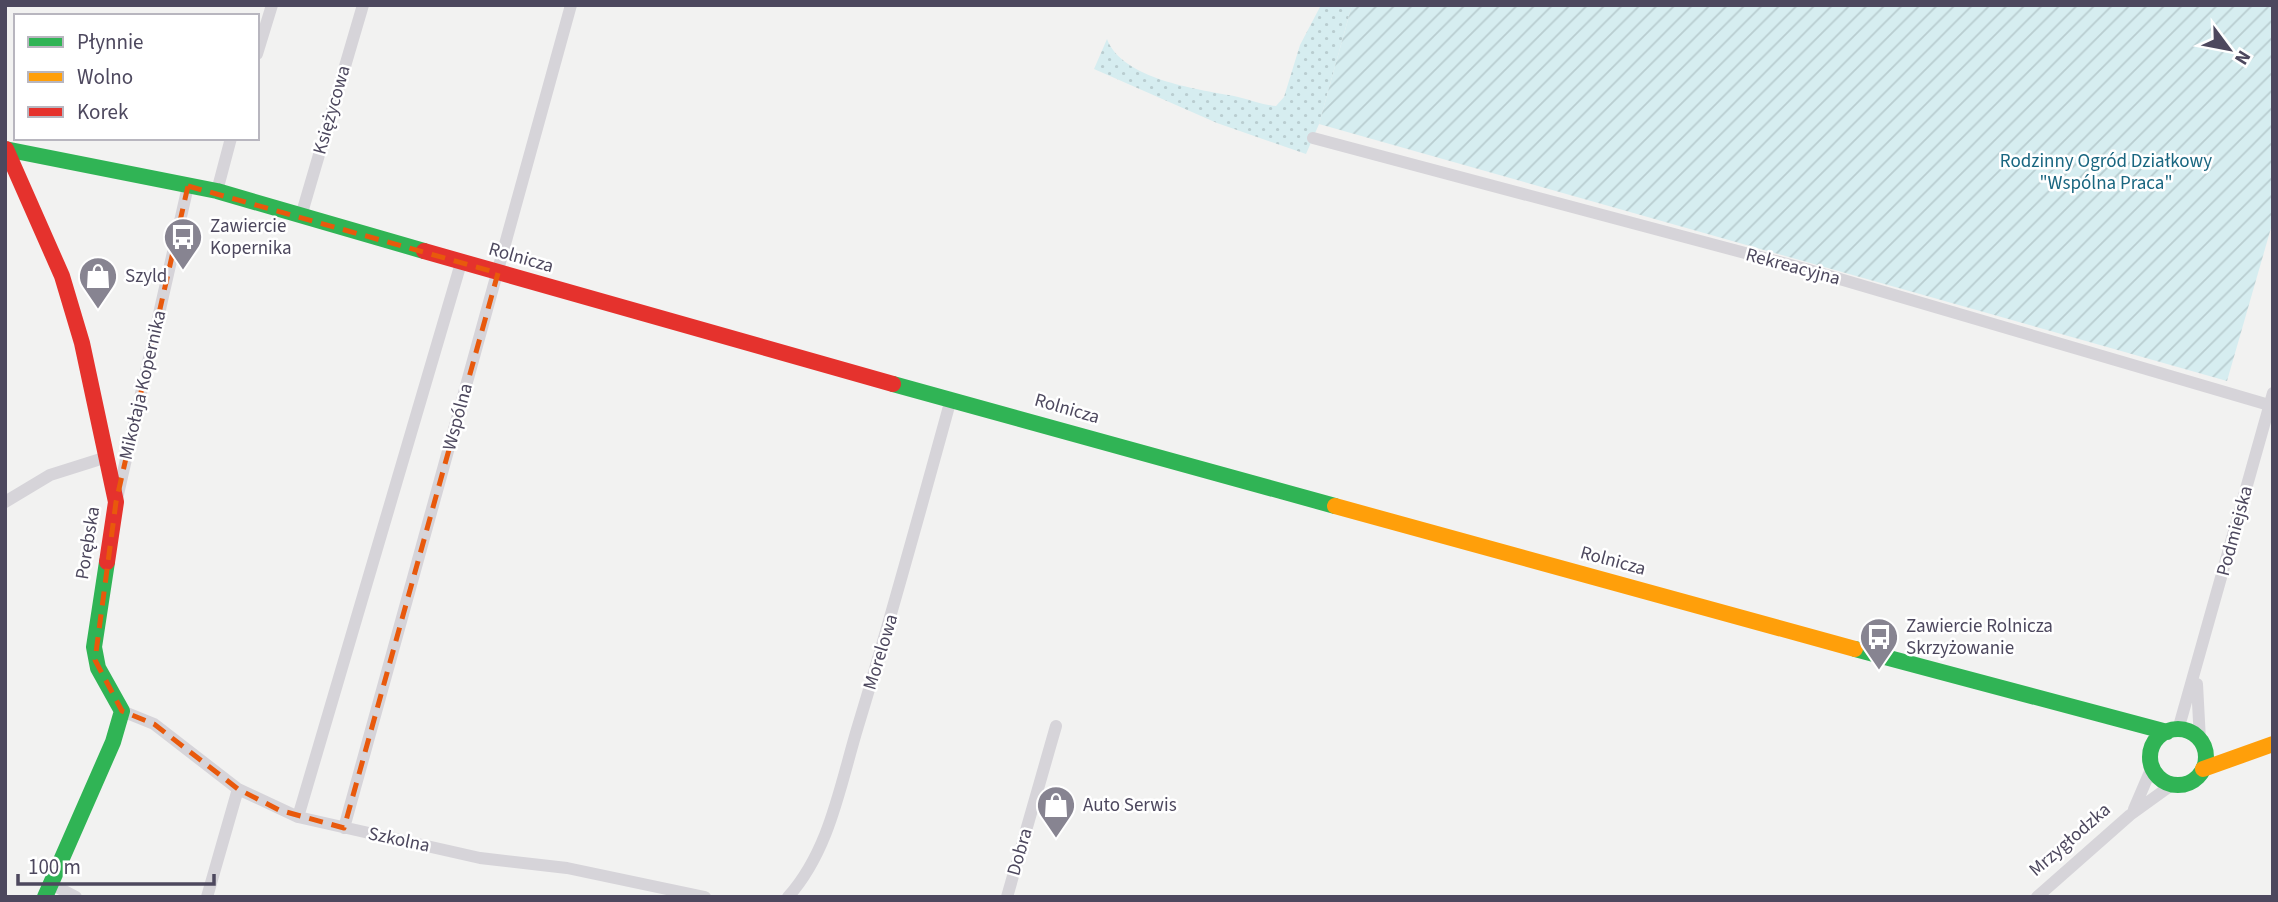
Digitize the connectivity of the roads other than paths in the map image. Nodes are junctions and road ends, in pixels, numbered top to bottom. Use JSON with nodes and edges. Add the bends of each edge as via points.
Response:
{"nodes":[{"id":1,"x":272,"y":5,"type":"edge"},
{"id":2,"x":363,"y":5,"type":"edge"},
{"id":3,"x":570,"y":5,"type":"edge"},
{"id":4,"x":259,"y":47,"type":"edge"},
{"id":5,"x":1313,"y":138,"type":"dead end"},
{"id":6,"x":231,"y":140,"type":"edge"},
{"id":7,"x":5,"y":149,"type":"edge"},
{"id":8,"x":188,"y":186,"type":"junction"},
{"id":9,"x":217,"y":191,"type":"junction"},
{"id":10,"x":301,"y":216,"type":"junction"},
{"id":11,"x":461,"y":263,"type":"junction"},
{"id":12,"x":498,"y":273,"type":"junction"},
{"id":13,"x":951,"y":399,"type":"junction"},
{"id":14,"x":2271,"y":399,"type":"edge"},
{"id":15,"x":107,"y":457,"type":"junction"},
{"id":16,"x":5,"y":502,"type":"edge"},
{"id":17,"x":117,"y":502,"type":"junction"},
{"id":18,"x":2197,"y":669,"type":"junction"},
{"id":19,"x":122,"y":711,"type":"junction"},
{"id":20,"x":2116,"y":719,"type":"junction"},
{"id":21,"x":1056,"y":726,"type":"dead end"},
{"id":22,"x":2172,"y":731,"type":"junction"},
{"id":23,"x":2202,"y":743,"type":"junction"},
{"id":24,"x":2273,"y":744,"type":"edge"},
{"id":25,"x":2152,"y":748,"type":"junction"},
{"id":26,"x":2256,"y":749,"type":"junction"},
{"id":27,"x":2152,"y":767,"type":"junction"},
{"id":28,"x":2203,"y":769,"type":"junction"},
{"id":29,"x":2173,"y":784,"type":"junction"},
{"id":30,"x":238,"y":789,"type":"junction"},
{"id":31,"x":2130,"y":815,"type":"junction"},
{"id":32,"x":298,"y":817,"type":"junction"},
{"id":33,"x":344,"y":828,"type":"junction"},
{"id":34,"x":49,"y":891,"type":"edge"},
{"id":35,"x":76,"y":897,"type":"edge"},
{"id":36,"x":206,"y":897,"type":"edge"},
{"id":37,"x":705,"y":897,"type":"edge"},
{"id":38,"x":789,"y":897,"type":"edge"},
{"id":39,"x":1007,"y":897,"type":"edge"},
{"id":40,"x":2037,"y":897,"type":"edge"}],
"edges":[{"from":1,"to":4,"type":"street"},
{"from":2,"to":10,"type":"street","name":"Księżycowa"},
{"from":3,"to":12,"type":"street","name":"Wspólna"},
{"from":5,"to":14,"type":"street","name":"Rekreacyjna"},
{"from":6,"to":9,"type":"street"},
{"from":7,"to":8,"type":"street","name":"Rolnicza"},
{"from":7,"to":15,"type":"street","name":"Porębska","via":[[62,276]]},
{"from":8,"to":9,"type":"street","name":"Rolnicza"},
{"from":8,"to":17,"type":"street","name":"Mikołaja Kopernika"},
{"from":9,"to":10,"type":"street","name":"Rolnicza"},
{"from":10,"to":11,"type":"street","name":"Rolnicza"},
{"from":11,"to":12,"type":"street","name":"Rolnicza"},
{"from":11,"to":32,"type":"street"},
{"from":12,"to":13,"type":"street","name":"Rolnicza"},
{"from":12,"to":33,"type":"street","name":"Wspólna"},
{"from":13,"to":20,"type":"street","name":"Rolnicza"},
{"from":13,"to":38,"type":"street","name":"Morelowa","via":[[893,613],[825,833],[809,873]]},
{"from":14,"to":18,"type":"street","name":"Podmiejska"},
{"from":15,"to":16,"type":"street","via":[[50,475]]},
{"from":15,"to":17,"type":"street","name":"Porębska"},
{"from":17,"to":19,"type":"street","name":"Porębska","via":[[94,647],[98,668]]},
{"from":18,"to":22,"type":"street","name":"Podmiejska"},
{"from":18,"to":23,"type":"street","name":"Podmiejska"},
{"from":19,"to":30,"type":"street","name":"Szkolna","via":[[154,724]]},
{"from":19,"to":34,"type":"street"},
{"from":20,"to":22,"type":"street","name":"Rolnicza"},
{"from":20,"to":25,"type":"street","name":"Rolnicza"},
{"from":21,"to":39,"type":"street","name":"Dobra"},
{"from":22,"to":23,"type":"street","via":[[2185,730]]},
{"from":22,"to":25,"type":"street"},
{"from":23,"to":26,"type":"street"},
{"from":23,"to":28,"type":"street"},
{"from":24,"to":26,"type":"street"},
{"from":25,"to":27,"type":"street"},
{"from":26,"to":28,"type":"street"},
{"from":27,"to":29,"type":"street"},
{"from":27,"to":31,"type":"street","name":"Mrzygłodzka"},
{"from":28,"to":29,"type":"street","via":[[2191,781]]},
{"from":29,"to":31,"type":"street","name":"Mrzygłodzka"},
{"from":30,"to":32,"type":"street","name":"Szkolna"},
{"from":30,"to":36,"type":"street"},
{"from":31,"to":40,"type":"street","name":"Mrzygłodzka"},
{"from":32,"to":33,"type":"street","name":"Szkolna"},
{"from":33,"to":37,"type":"street","name":"Szkolna","via":[[480,858],[567,868]]},
{"from":34,"to":35,"type":"street"}]}
